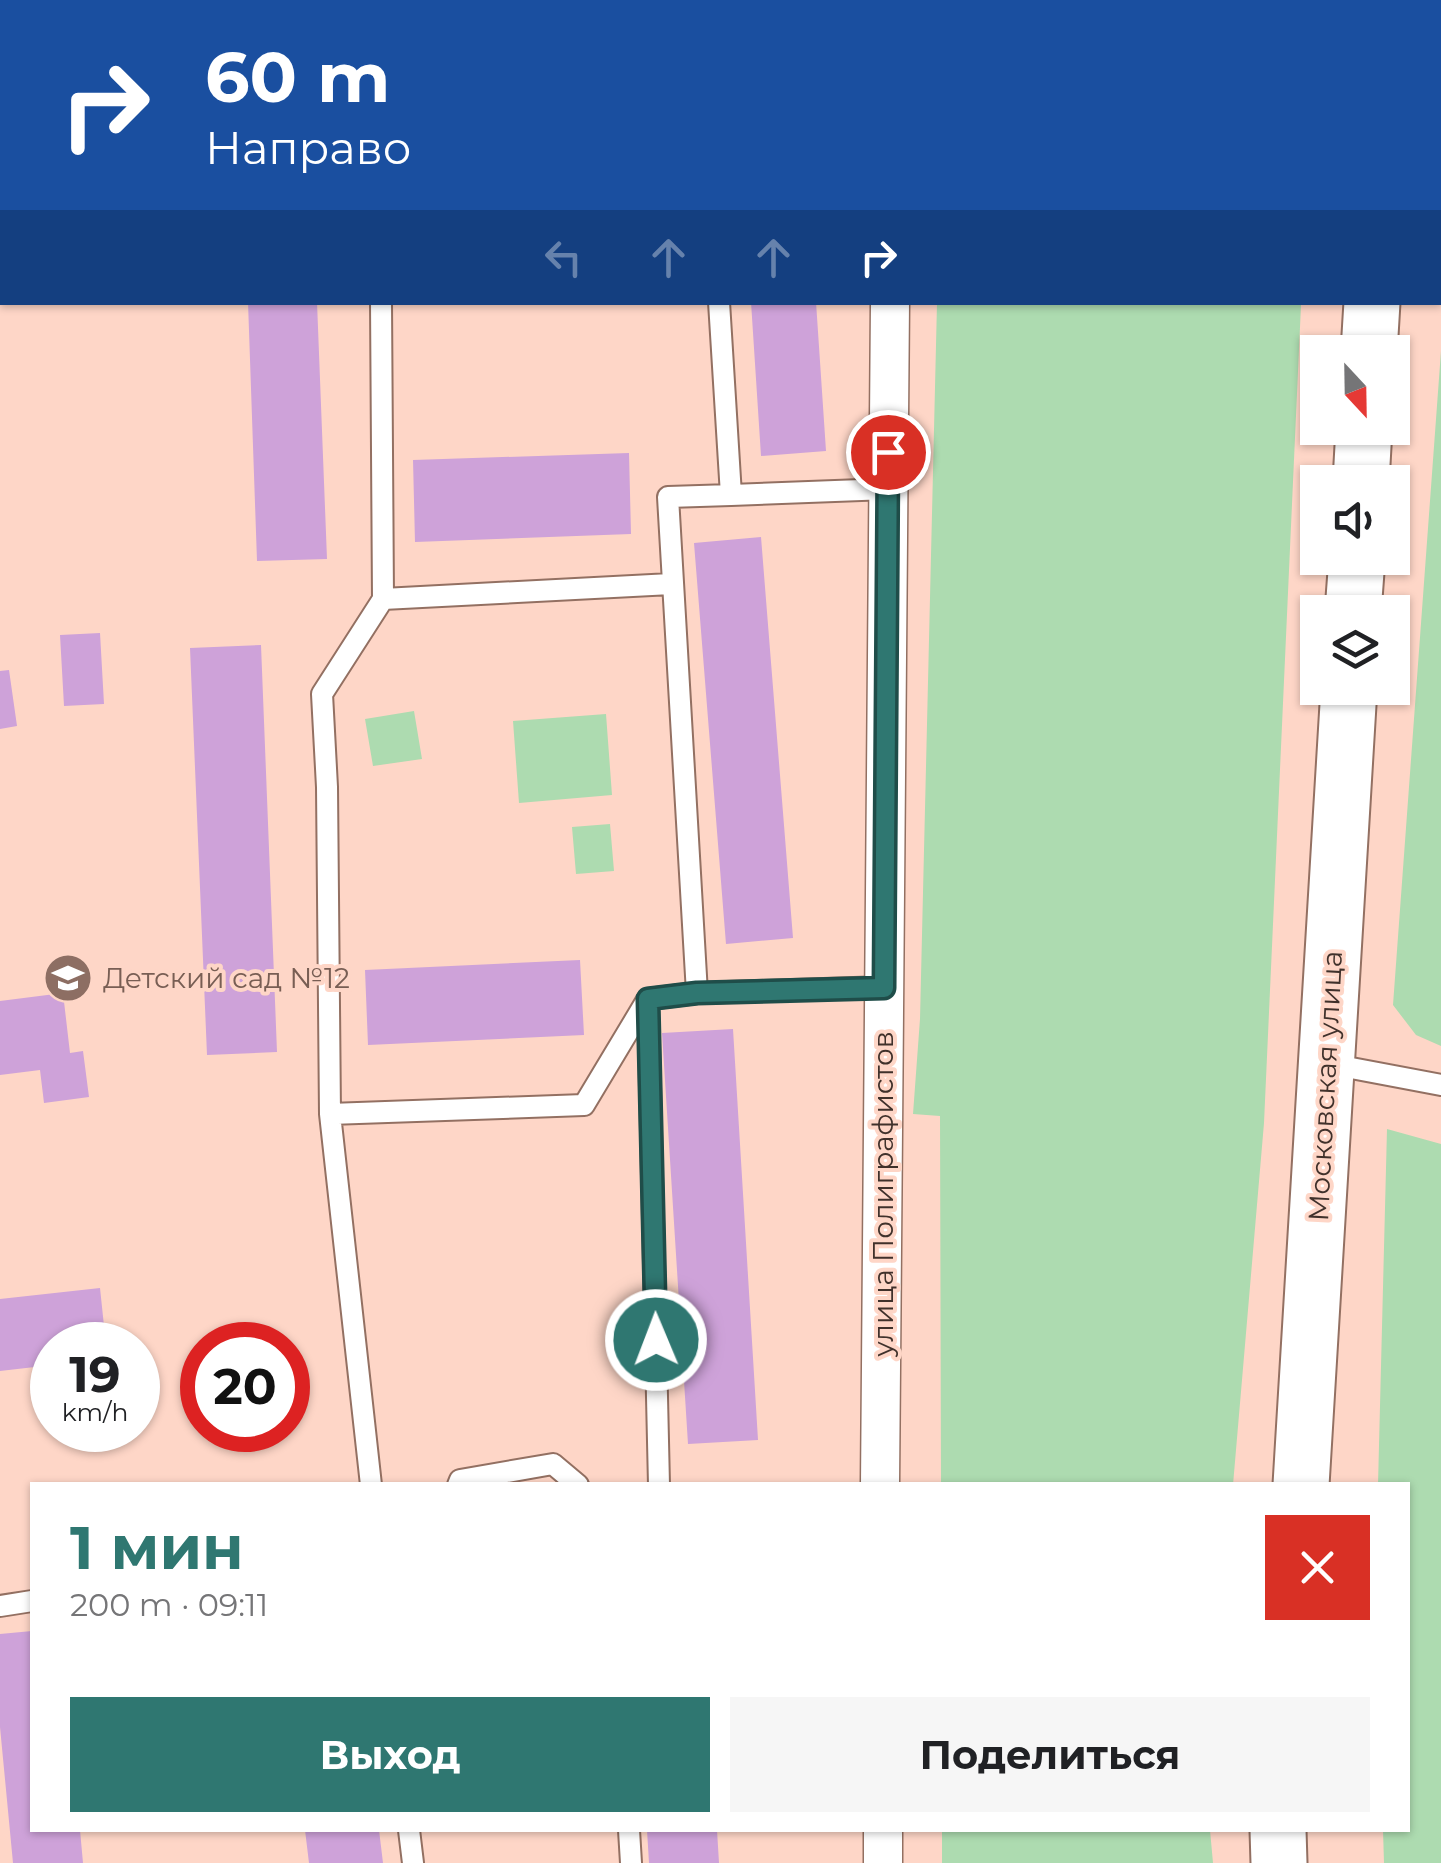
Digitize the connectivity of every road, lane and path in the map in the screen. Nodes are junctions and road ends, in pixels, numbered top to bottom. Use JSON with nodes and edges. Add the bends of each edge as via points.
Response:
{"nodes":[{"id":1,"x":381,"y":305,"type":"edge"},
{"id":2,"x":719,"y":305,"type":"edge"},
{"id":3,"x":890,"y":305,"type":"edge"},
{"id":4,"x":1372,"y":305,"type":"edge"},
{"id":5,"x":1369,"y":335,"type":"edge"},
{"id":6,"x":888,"y":489,"type":"junction"},
{"id":7,"x":731,"y":496,"type":"junction"},
{"id":8,"x":671,"y":584,"type":"junction"},
{"id":9,"x":383,"y":599,"type":"junction"},
{"id":10,"x":1348,"y":705,"type":"edge"},
{"id":11,"x":884,"y":988,"type":"junction"},
{"id":12,"x":697,"y":993,"type":"junction"},
{"id":13,"x":648,"y":999,"type":"junction"},
{"id":14,"x":1327,"y":1064,"type":"junction"},
{"id":15,"x":1441,"y":1084,"type":"edge"},
{"id":16,"x":330,"y":1114,"type":"junction"},
{"id":17,"x":371,"y":1482,"type":"edge"},
{"id":18,"x":459,"y":1482,"type":"edge"},
{"id":19,"x":575,"y":1482,"type":"edge"},
{"id":20,"x":659,"y":1482,"type":"edge"},
{"id":21,"x":880,"y":1482,"type":"edge"},
{"id":22,"x":1301,"y":1482,"type":"edge"},
{"id":23,"x":30,"y":1602,"type":"edge"},
{"id":24,"x":0,"y":1606,"type":"edge"},
{"id":25,"x":409,"y":1832,"type":"edge"},
{"id":26,"x":629,"y":1832,"type":"edge"},
{"id":27,"x":883,"y":1832,"type":"edge"},
{"id":28,"x":1278,"y":1832,"type":"edge"},
{"id":29,"x":413,"y":1863,"type":"edge"},
{"id":30,"x":631,"y":1863,"type":"edge"},
{"id":31,"x":883,"y":1863,"type":"edge"},
{"id":32,"x":1279,"y":1863,"type":"edge"}],
"edges":[{"from":1,"to":9,"type":"lane"},
{"from":2,"to":7,"type":"lane"},
{"from":3,"to":6,"type":"street","name":"улица Полиграфистов"},
{"from":4,"to":5,"type":"main road"},
{"from":6,"to":7,"type":"lane"},
{"from":6,"to":11,"type":"street","name":"улица Полиграфистов"},
{"from":7,"to":8,"type":"lane","via":[[668,497]]},
{"from":8,"to":9,"type":"lane"},
{"from":8,"to":12,"type":"lane"},
{"from":9,"to":16,"type":"lane","via":[[322,694]]},
{"from":10,"to":14,"type":"main road","name":"Московская улица"},
{"from":11,"to":12,"type":"lane"},
{"from":11,"to":21,"type":"street","name":"улица Полиграфистов"},
{"from":12,"to":13,"type":"lane"},
{"from":13,"to":16,"type":"lane","via":[[584,1105]]},
{"from":13,"to":20,"type":"lane"},
{"from":14,"to":15,"type":"lane"},
{"from":14,"to":22,"type":"main road","name":"Московская улица"},
{"from":16,"to":17,"type":"lane"},
{"from":18,"to":19,"type":"lane","via":[[554,1464]]},
{"from":23,"to":24,"type":"lane"},
{"from":25,"to":29,"type":"lane"},
{"from":26,"to":30,"type":"lane"},
{"from":27,"to":31,"type":"street"},
{"from":28,"to":32,"type":"main road"}]}
